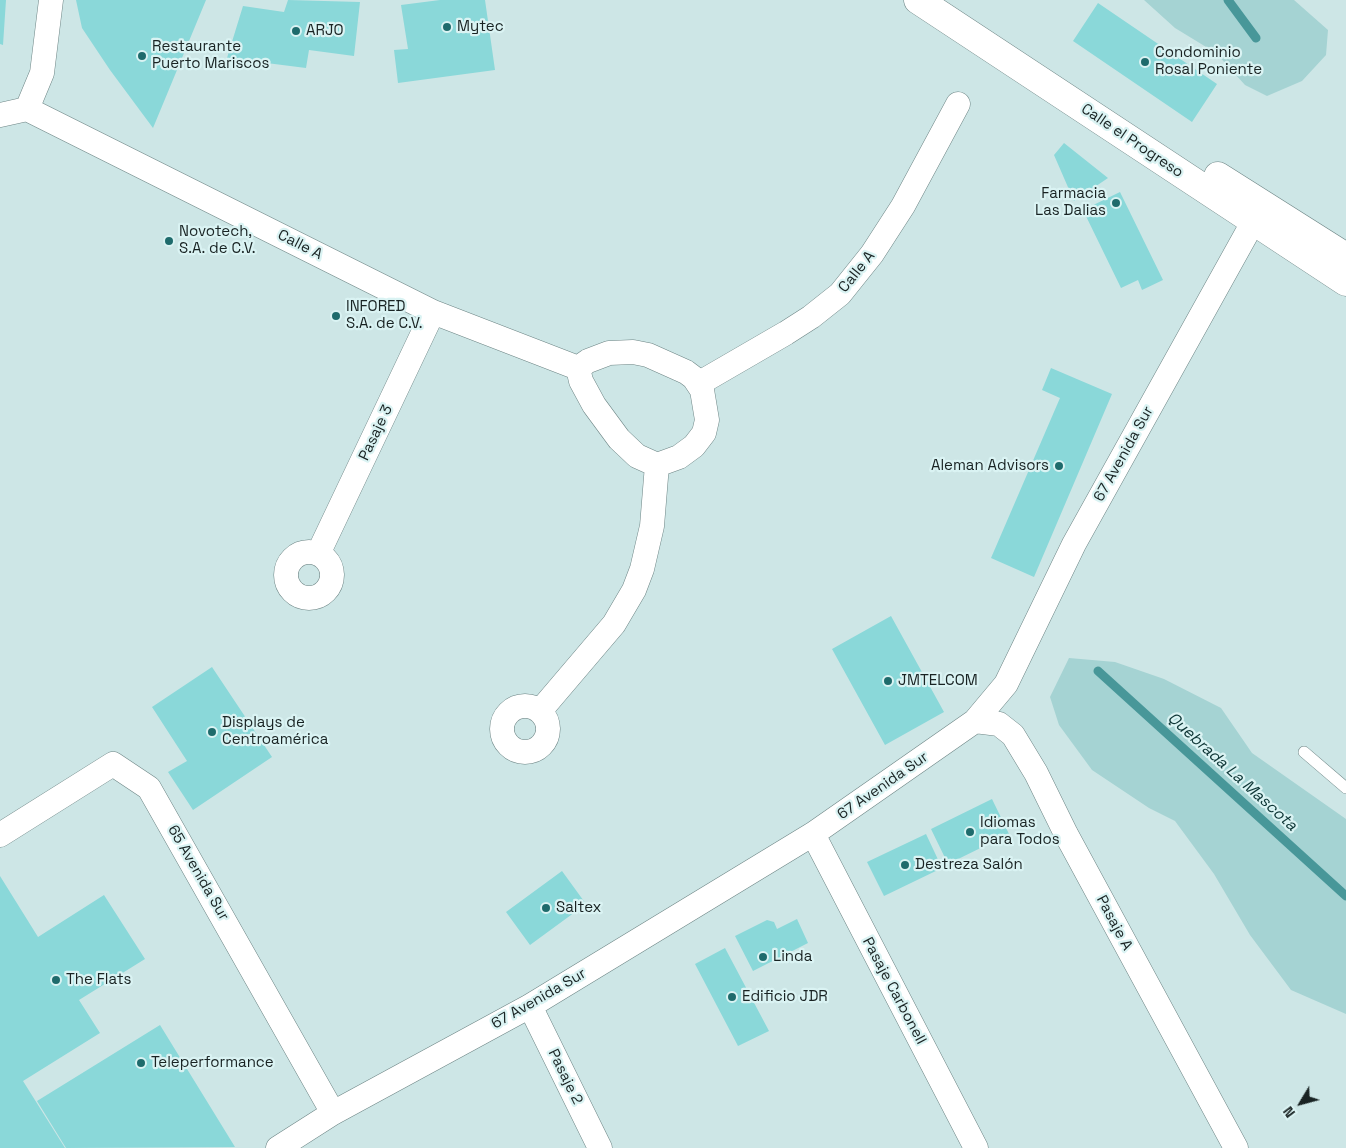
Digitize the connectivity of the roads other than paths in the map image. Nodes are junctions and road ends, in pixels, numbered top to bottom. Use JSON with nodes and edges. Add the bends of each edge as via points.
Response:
{"nodes":[{"id":1,"x":51,"y":0,"type":"edge"},
{"id":2,"x":918,"y":0,"type":"edge"},
{"id":3,"x":948,"y":0,"type":"edge"},
{"id":4,"x":958,"y":104,"type":"dead end"},
{"id":5,"x":27,"y":109,"type":"junction"},
{"id":6,"x":0,"y":115,"type":"edge"},
{"id":7,"x":1259,"y":213,"type":"junction"},
{"id":8,"x":1346,"y":257,"type":"edge"},
{"id":9,"x":1346,"y":282,"type":"edge"},
{"id":10,"x":433,"y":312,"type":"junction"},
{"id":11,"x":578,"y":368,"type":"junction"},
{"id":12,"x":698,"y":384,"type":"junction"},
{"id":13,"x":657,"y":465,"type":"junction"},
{"id":14,"x":318,"y":554,"type":"dead end"},
{"id":15,"x":540,"y":711,"type":"dead end"},
{"id":16,"x":975,"y":721,"type":"junction"},
{"id":17,"x":1304,"y":752,"type":"dead end"},
{"id":18,"x":1346,"y":788,"type":"edge"},
{"id":19,"x":813,"y":834,"type":"junction"},
{"id":20,"x":0,"y":835,"type":"edge"},
{"id":21,"x":530,"y":1006,"type":"junction"},
{"id":22,"x":333,"y":1113,"type":"junction"},
{"id":23,"x":278,"y":1148,"type":"edge"},
{"id":24,"x":600,"y":1148,"type":"edge"},
{"id":25,"x":976,"y":1148,"type":"edge"},
{"id":26,"x":1236,"y":1148,"type":"edge"}],
"edges":[{"from":1,"to":5,"type":"street","via":[[42,72]]},
{"from":2,"to":7,"type":"street","name":"Calle el Progreso"},
{"from":3,"to":7,"type":"street","name":"Calle el Progreso"},
{"from":4,"to":12,"type":"street","name":"Calle A","via":[[903,206],[872,254],[840,294],[786,334]]},
{"from":5,"to":6,"type":"street"},
{"from":5,"to":10,"type":"street","name":"Calle A"},
{"from":7,"to":8,"type":"street","name":"Calle el Progreso"},
{"from":7,"to":9,"type":"street","name":"Calle el Progreso"},
{"from":7,"to":16,"type":"street","name":"67 Avenida Sur","via":[[1074,544],[1006,684]]},
{"from":10,"to":11,"type":"street","name":"Calle A"},
{"from":10,"to":14,"type":"street","name":"Pasaje 3"},
{"from":11,"to":12,"type":"street","via":[[609,353],[633,352],[677,367]]},
{"from":11,"to":13,"type":"street","via":[[594,405],[619,440],[637,456]]},
{"from":12,"to":13,"type":"street","via":[[707,420],[704,433],[679,457]]},
{"from":13,"to":15,"type":"street","via":[[652,526],[634,590],[614,624]]},
{"from":16,"to":19,"type":"street","name":"67 Avenida Sur"},
{"from":16,"to":26,"type":"street","name":"Pasaje A","via":[[999,724],[1013,735]]},
{"from":17,"to":18,"type":"lane"},
{"from":19,"to":21,"type":"street","name":"67 Avenida Sur"},
{"from":19,"to":25,"type":"street","name":"Pasaje Carbonell"},
{"from":20,"to":22,"type":"street","name":"65 Avenida Sur","via":[[113,764],[149,788]]},
{"from":21,"to":22,"type":"street","name":"67 Avenida Sur"},
{"from":21,"to":24,"type":"street","name":"Pasaje 2"},
{"from":22,"to":23,"type":"street","name":"67 Avenida Sur"}]}
